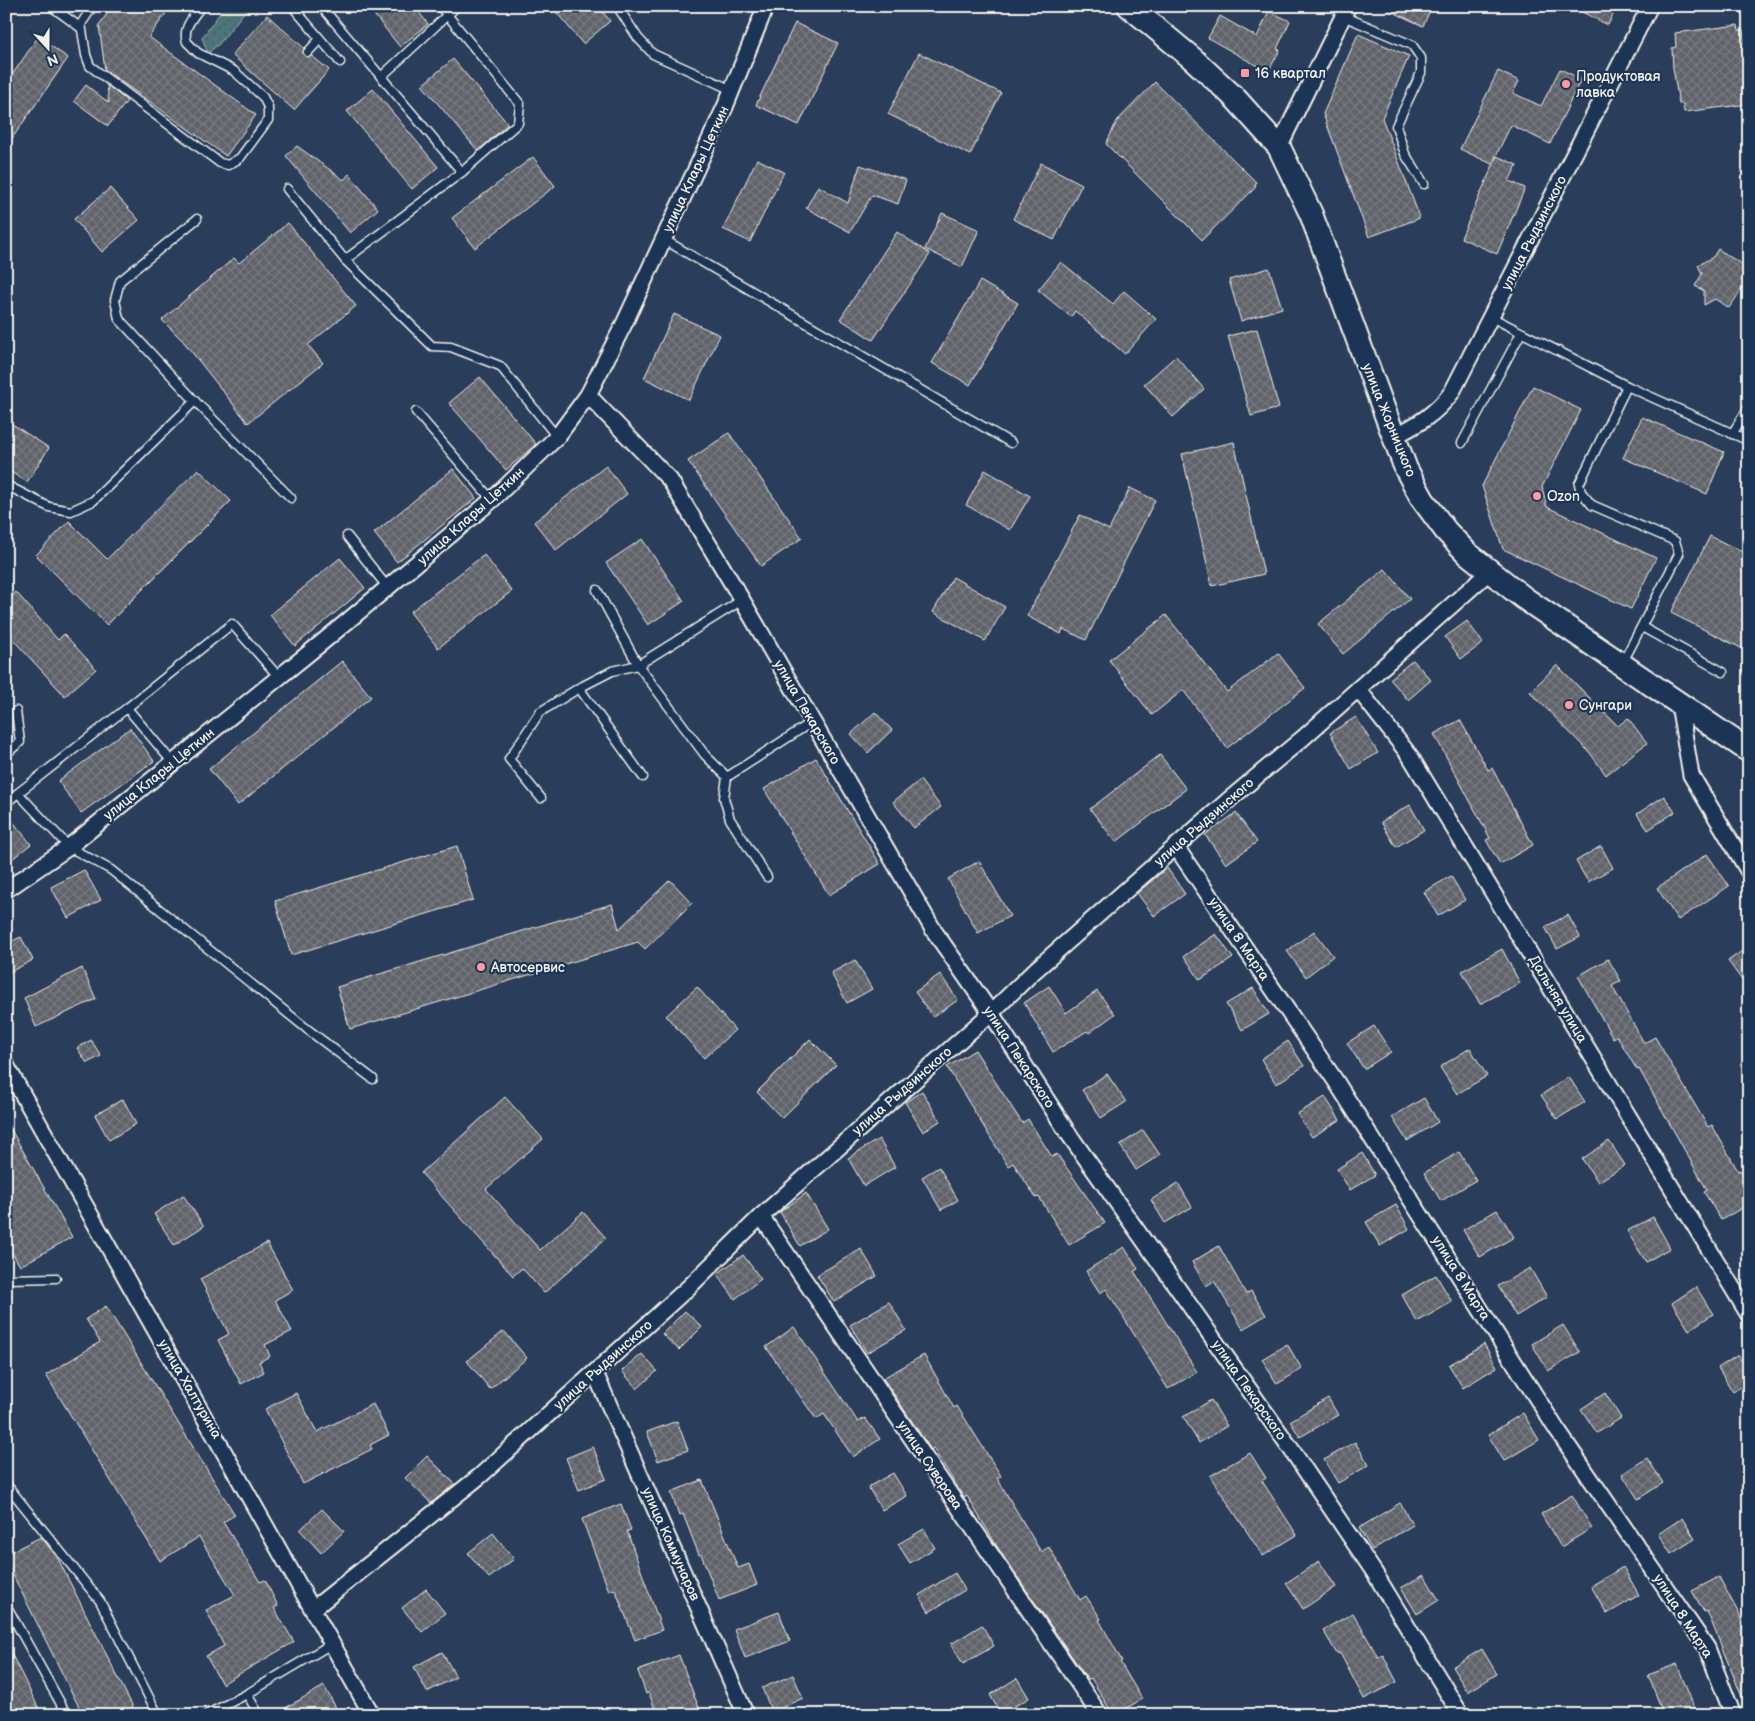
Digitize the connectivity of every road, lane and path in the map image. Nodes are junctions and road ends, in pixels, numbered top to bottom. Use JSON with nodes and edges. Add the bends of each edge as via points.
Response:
{"nodes":[{"id":1,"x":51,"y":6,"type":"edge"},
{"id":2,"x":93,"y":6,"type":"edge"},
{"id":3,"x":201,"y":6,"type":"edge"},
{"id":4,"x":292,"y":6,"type":"edge"},
{"id":5,"x":322,"y":6,"type":"edge"},
{"id":6,"x":440,"y":6,"type":"edge"},
{"id":7,"x":457,"y":6,"type":"edge"},
{"id":8,"x":617,"y":6,"type":"edge"},
{"id":9,"x":766,"y":6,"type":"edge"},
{"id":10,"x":1129,"y":6,"type":"edge"},
{"id":11,"x":1650,"y":6,"type":"edge"},
{"id":12,"x":1346,"y":11,"type":"edge"},
{"id":13,"x":449,"y":16,"type":"junction"},
{"id":14,"x":81,"y":28,"type":"junction"},
{"id":15,"x":320,"y":39,"type":"junction"},
{"id":16,"x":308,"y":52,"type":"dead end"},
{"id":17,"x":340,"y":62,"type":"dead end"},
{"id":18,"x":381,"y":77,"type":"junction"},
{"id":19,"x":732,"y":90,"type":"junction"},
{"id":20,"x":1279,"y":146,"type":"junction"},
{"id":21,"x":462,"y":172,"type":"junction"},
{"id":22,"x":1424,"y":184,"type":"dead end"},
{"id":23,"x":287,"y":189,"type":"dead end"},
{"id":24,"x":197,"y":219,"type":"dead end"},
{"id":25,"x":663,"y":240,"type":"junction"},
{"id":26,"x":345,"y":260,"type":"junction"},
{"id":27,"x":1491,"y":317,"type":"junction"},
{"id":28,"x":1522,"y":333,"type":"junction"},
{"id":29,"x":1627,"y":386,"type":"junction"},
{"id":30,"x":588,"y":395,"type":"junction"},
{"id":31,"x":195,"y":401,"type":"junction"},
{"id":32,"x":1749,"y":407,"type":"edge"},
{"id":33,"x":416,"y":412,"type":"dead end"},
{"id":34,"x":1732,"y":434,"type":"junction"},
{"id":35,"x":557,"y":437,"type":"junction"},
{"id":36,"x":1393,"y":437,"type":"junction"},
{"id":37,"x":1749,"y":441,"type":"edge"},
{"id":38,"x":1011,"y":443,"type":"dead end"},
{"id":39,"x":1462,"y":443,"type":"dead end"},
{"id":40,"x":6,"y":485,"type":"edge"},
{"id":41,"x":291,"y":498,"type":"dead end"},
{"id":42,"x":492,"y":500,"type":"junction"},
{"id":43,"x":347,"y":536,"type":"dead end"},
{"id":44,"x":1489,"y":572,"type":"junction"},
{"id":45,"x":388,"y":588,"type":"junction"},
{"id":46,"x":597,"y":590,"type":"dead end"},
{"id":47,"x":742,"y":600,"type":"junction"},
{"id":48,"x":1642,"y":627,"type":"junction"},
{"id":49,"x":1622,"y":664,"type":"junction"},
{"id":50,"x":638,"y":665,"type":"junction"},
{"id":51,"x":1723,"y":672,"type":"dead end"},
{"id":52,"x":278,"y":676,"type":"junction"},
{"id":53,"x":579,"y":688,"type":"junction"},
{"id":54,"x":1358,"y":689,"type":"junction"},
{"id":55,"x":1679,"y":704,"type":"junction"},
{"id":56,"x":127,"y":708,"type":"junction"},
{"id":57,"x":16,"y":711,"type":"dead end"},
{"id":58,"x":812,"y":722,"type":"junction"},
{"id":59,"x":1749,"y":752,"type":"edge"},
{"id":60,"x":6,"y":754,"type":"edge"},
{"id":61,"x":173,"y":763,"type":"junction"},
{"id":62,"x":643,"y":777,"type":"dead end"},
{"id":63,"x":728,"y":777,"type":"junction"},
{"id":64,"x":18,"y":793,"type":"junction"},
{"id":65,"x":541,"y":798,"type":"dead end"},
{"id":66,"x":6,"y":803,"type":"edge"},
{"id":67,"x":69,"y":847,"type":"junction"},
{"id":68,"x":1176,"y":847,"type":"junction"},
{"id":69,"x":1749,"y":872,"type":"edge"},
{"id":70,"x":767,"y":878,"type":"dead end"},
{"id":71,"x":6,"y":890,"type":"edge"},
{"id":72,"x":991,"y":1013,"type":"junction"},
{"id":73,"x":6,"y":1065,"type":"edge"},
{"id":74,"x":373,"y":1079,"type":"dead end"},
{"id":75,"x":761,"y":1216,"type":"junction"},
{"id":76,"x":56,"y":1278,"type":"dead end"},
{"id":77,"x":6,"y":1279,"type":"edge"},
{"id":78,"x":1749,"y":1315,"type":"edge"},
{"id":79,"x":595,"y":1373,"type":"junction"},
{"id":80,"x":6,"y":1484,"type":"edge"},
{"id":81,"x":6,"y":1605,"type":"edge"},
{"id":82,"x":313,"y":1609,"type":"junction"},
{"id":83,"x":333,"y":1644,"type":"junction"},
{"id":84,"x":247,"y":1694,"type":"junction"},
{"id":85,"x":67,"y":1715,"type":"edge"},
{"id":86,"x":158,"y":1715,"type":"edge"},
{"id":87,"x":206,"y":1715,"type":"edge"},
{"id":88,"x":259,"y":1715,"type":"edge"},
{"id":89,"x":372,"y":1715,"type":"edge"},
{"id":90,"x":746,"y":1715,"type":"edge"},
{"id":91,"x":1100,"y":1715,"type":"edge"},
{"id":92,"x":1461,"y":1715,"type":"edge"},
{"id":93,"x":1733,"y":1715,"type":"edge"}],
"edges":[{"from":1,"to":14,"type":"lane"},
{"from":2,"to":14,"type":"lane"},
{"from":3,"to":14,"type":"lane","via":[[185,30],[187,42],[198,53],[234,71],[263,97],[268,107],[268,120],[240,158],[228,165],[220,163],[94,70],[87,61]]},
{"from":4,"to":15,"type":"lane"},
{"from":5,"to":18,"type":"lane"},
{"from":6,"to":13,"type":"lane"},
{"from":7,"to":13,"type":"lane"},
{"from":8,"to":19,"type":"lane","via":[[653,54]]},
{"from":9,"to":19,"type":"street","name":"улица Клары Цеткин"},
{"from":10,"to":20,"type":"main road","name":"улица Жорницкого","via":[[1236,98]]},
{"from":11,"to":27,"type":"street","name":"улица Рыдзинского"},
{"from":12,"to":20,"type":"street"},
{"from":12,"to":22,"type":"lane","via":[[1412,45],[1421,58],[1421,72],[1396,126],[1406,154]]},
{"from":13,"to":18,"type":"lane"},
{"from":13,"to":21,"type":"lane","via":[[520,104],[518,123]]},
{"from":15,"to":16,"type":"lane"},
{"from":15,"to":17,"type":"lane"},
{"from":18,"to":21,"type":"lane"},
{"from":19,"to":25,"type":"street","name":"улица Клары Цеткин"},
{"from":20,"to":36,"type":"main road","name":"улица Жорницкого","via":[[1311,214]]},
{"from":21,"to":26,"type":"lane"},
{"from":23,"to":26,"type":"lane"},
{"from":24,"to":31,"type":"lane","via":[[120,281],[115,300],[119,320]]},
{"from":25,"to":30,"type":"street","name":"улица Клары Цеткин"},
{"from":25,"to":38,"type":"lane"},
{"from":26,"to":35,"type":"lane","via":[[432,346],[450,347],[500,366]]},
{"from":27,"to":28,"type":"lane"},
{"from":27,"to":36,"type":"street","name":"улица Рыдзинского","via":[[1441,407],[1427,419]]},
{"from":28,"to":29,"type":"lane"},
{"from":28,"to":39,"type":"lane"},
{"from":29,"to":34,"type":"lane"},
{"from":29,"to":48,"type":"lane","via":[[1579,484],[1581,492],[1592,505],[1675,541],[1679,547],[1675,563]]},
{"from":30,"to":35,"type":"street","name":"улица Клары Цеткин"},
{"from":30,"to":47,"type":"street","name":"улица Пекарского","via":[[670,480]]},
{"from":31,"to":40,"type":"lane","via":[[93,501],[71,511],[49,507]]},
{"from":31,"to":41,"type":"lane"},
{"from":32,"to":34,"type":"lane"},
{"from":33,"to":42,"type":"lane"},
{"from":34,"to":37,"type":"lane"},
{"from":35,"to":42,"type":"street","name":"улица Клары Цеткин"},
{"from":36,"to":44,"type":"main road","name":"улица Жорницкого","via":[[1423,500],[1446,531]]},
{"from":42,"to":45,"type":"street","name":"улица Клары Цеткин"},
{"from":43,"to":45,"type":"lane"},
{"from":44,"to":49,"type":"main road","name":"улица Жорницкого"},
{"from":44,"to":54,"type":"street","name":"улица Рыдзинского"},
{"from":45,"to":52,"type":"street","name":"улица Клары Цеткин"},
{"from":46,"to":50,"type":"lane"},
{"from":47,"to":50,"type":"lane"},
{"from":47,"to":58,"type":"street","name":"улица Пекарского"},
{"from":48,"to":49,"type":"lane"},
{"from":48,"to":51,"type":"lane"},
{"from":49,"to":55,"type":"main road","name":"улица Жорницкого"},
{"from":50,"to":53,"type":"lane","via":[[612,671]]},
{"from":50,"to":63,"type":"lane","via":[[705,755]]},
{"from":52,"to":56,"type":"lane","via":[[232,624]]},
{"from":52,"to":61,"type":"street","name":"улица Клары Цеткин"},
{"from":53,"to":62,"type":"lane"},
{"from":53,"to":65,"type":"lane","via":[[540,712],[510,759]]},
{"from":54,"to":68,"type":"street","name":"улица Рыдзинского"},
{"from":54,"to":78,"type":"street","name":"Дальняя улица","via":[[1410,756]]},
{"from":55,"to":59,"type":"main road","name":"улица Жорницкого"},
{"from":55,"to":69,"type":"street","via":[[1691,775]]},
{"from":56,"to":61,"type":"lane"},
{"from":56,"to":64,"type":"lane"},
{"from":57,"to":60,"type":"lane","via":[[20,742]]},
{"from":58,"to":63,"type":"lane"},
{"from":58,"to":72,"type":"street","name":"улица Пекарского","via":[[934,931]]},
{"from":61,"to":67,"type":"street","name":"улица Клары Цеткин"},
{"from":63,"to":70,"type":"lane","via":[[724,798],[730,819]]},
{"from":64,"to":66,"type":"lane"},
{"from":64,"to":67,"type":"lane"},
{"from":67,"to":71,"type":"street","name":"улица Клары Цеткин"},
{"from":67,"to":74,"type":"lane","via":[[111,870]]},
{"from":68,"to":72,"type":"street","name":"улица Рыдзинского"},
{"from":68,"to":93,"type":"street","name":"улица 8 Марта","via":[[1335,1080],[1557,1430],[1707,1648]]},
{"from":72,"to":75,"type":"street","name":"улица Рыдзинского"},
{"from":72,"to":92,"type":"street","name":"улица Пекарского","via":[[1068,1133],[1374,1572]]},
{"from":73,"to":82,"type":"street","name":"улица Халтурина"},
{"from":75,"to":79,"type":"street","name":"улица Рыдзинского"},
{"from":75,"to":91,"type":"street","name":"улица Суворова"},
{"from":76,"to":77,"type":"lane"},
{"from":79,"to":82,"type":"street","name":"улица Рыдзинского","via":[[480,1476]]},
{"from":79,"to":90,"type":"street","name":"улица Коммунаров"},
{"from":80,"to":86,"type":"lane","via":[[100,1601]]},
{"from":81,"to":85,"type":"lane"},
{"from":82,"to":83,"type":"street","name":"улица Халтурина"},
{"from":83,"to":84,"type":"lane"},
{"from":83,"to":89,"type":"street","name":"улица Халтурина"},
{"from":84,"to":87,"type":"lane"},
{"from":84,"to":88,"type":"lane"}]}
